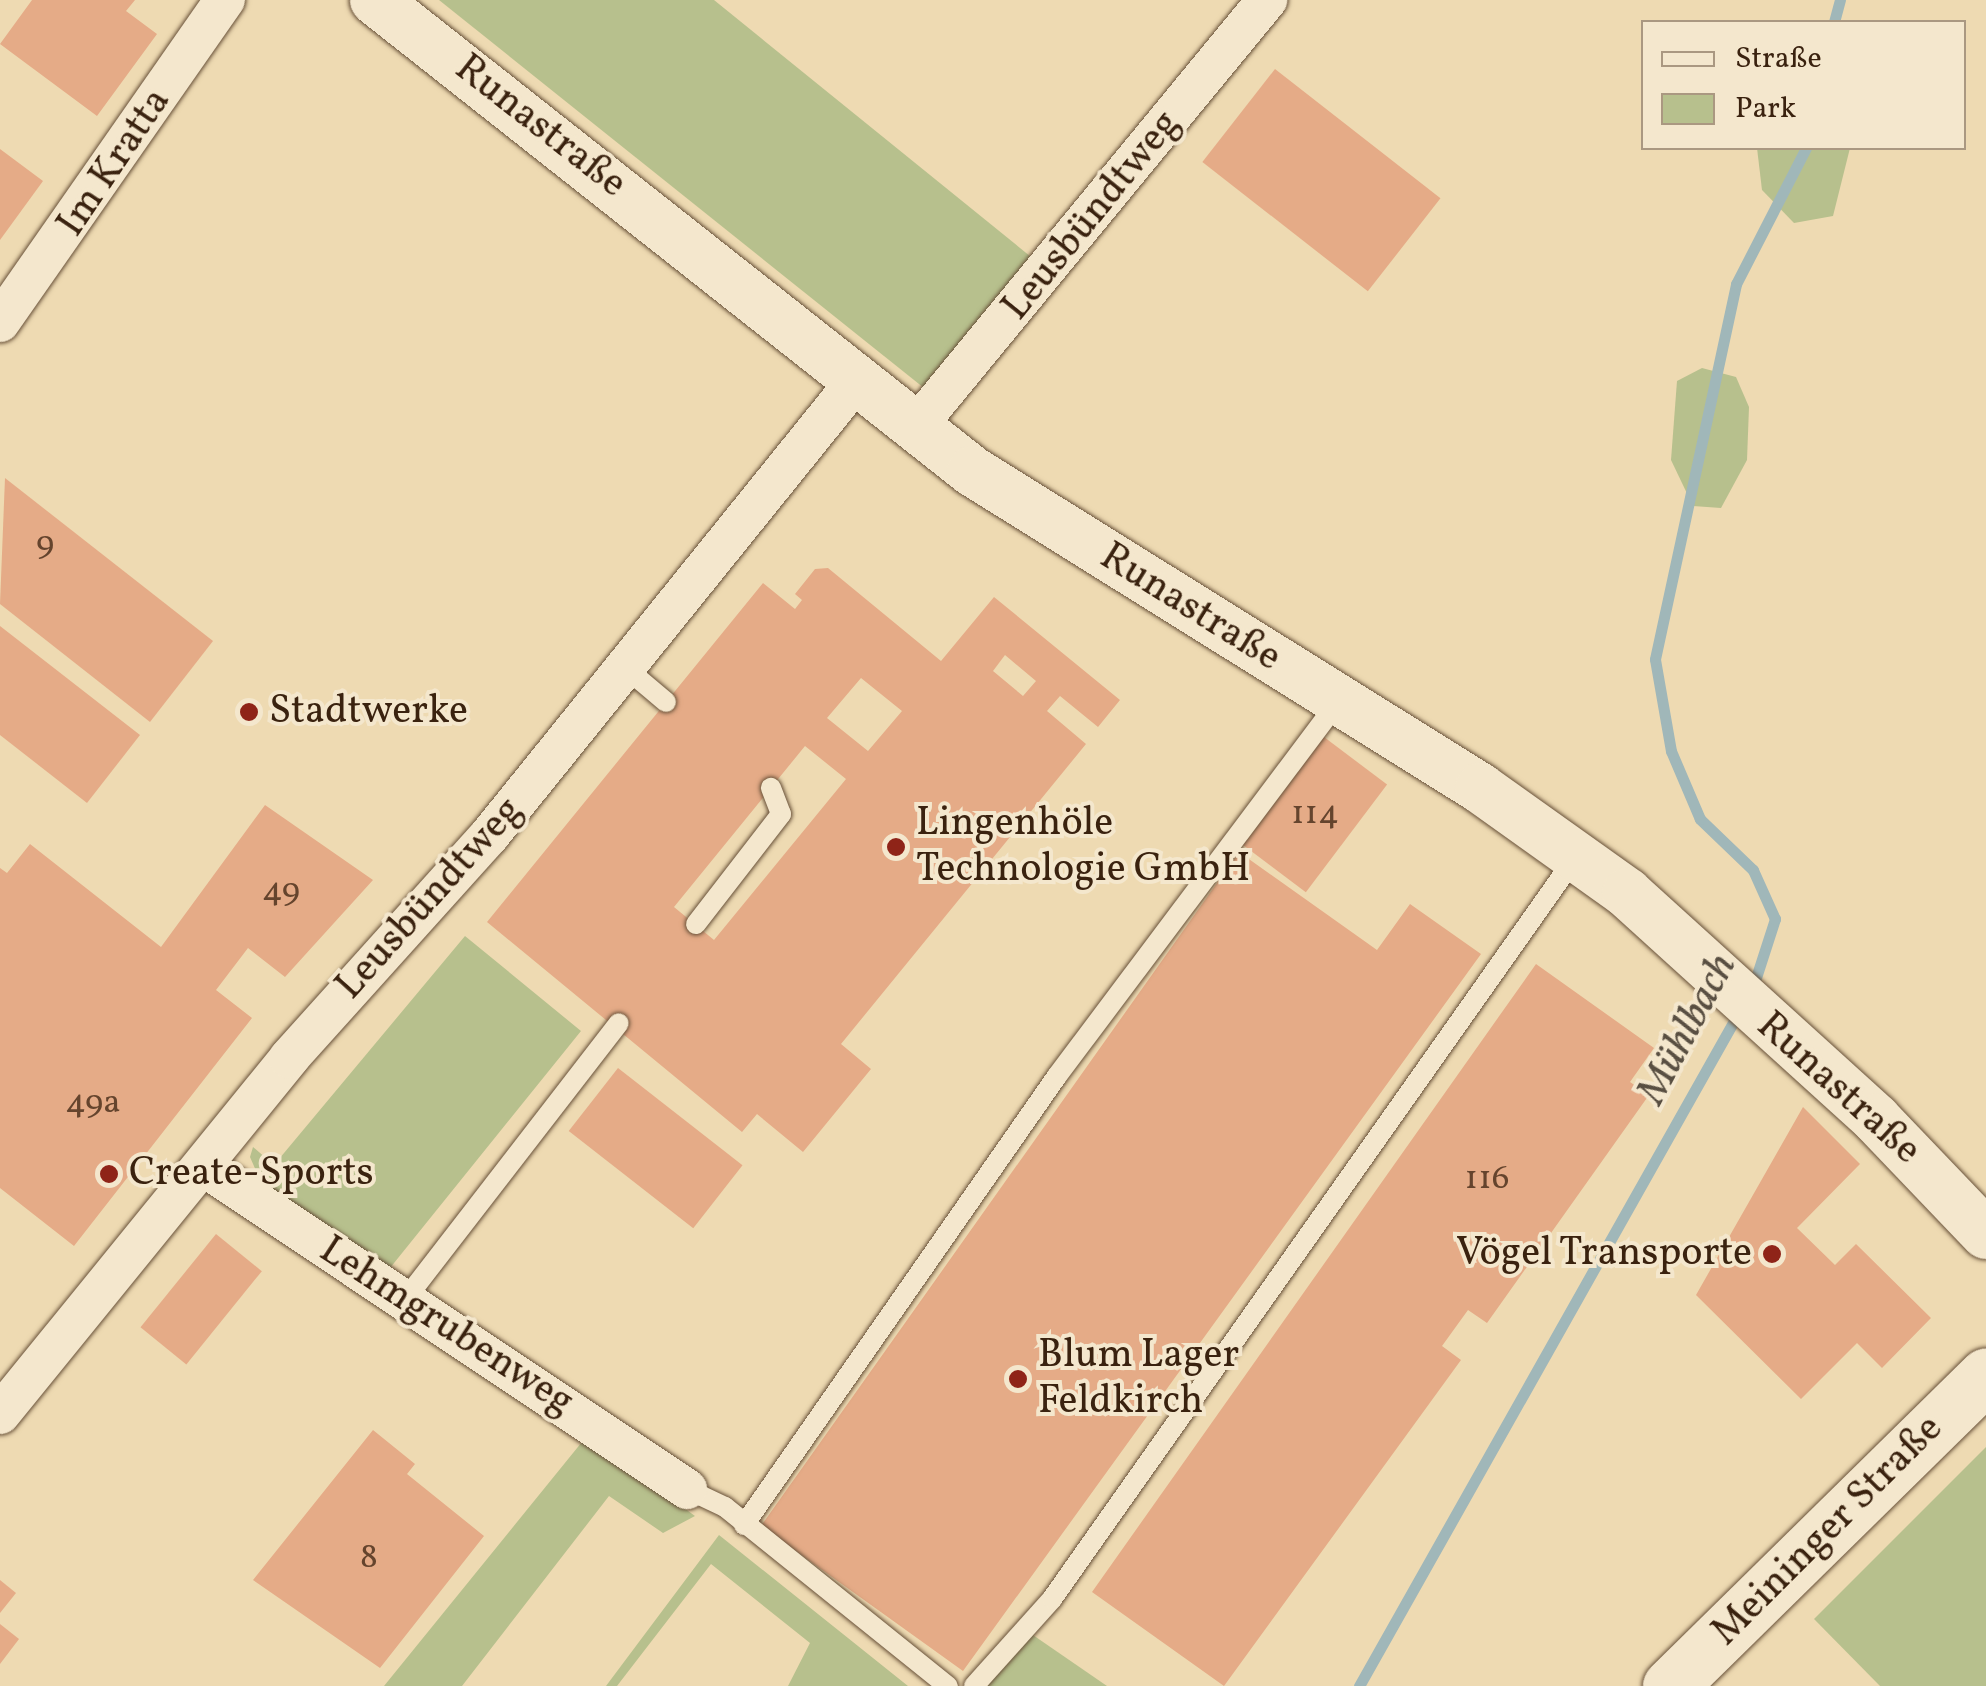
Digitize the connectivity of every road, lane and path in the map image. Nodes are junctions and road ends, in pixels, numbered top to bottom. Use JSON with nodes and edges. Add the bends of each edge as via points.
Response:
{"nodes":[{"id":1,"x":225,"y":0,"type":"edge"},
{"id":2,"x":375,"y":0,"type":"edge"},
{"id":3,"x":1267,"y":0,"type":"edge"},
{"id":4,"x":0,"y":322,"type":"edge"},
{"id":5,"x":856,"y":381,"type":"junction"},
{"id":6,"x":914,"y":429,"type":"junction"},
{"id":7,"x":626,"y":670,"type":"junction"},
{"id":8,"x":1339,"y":700,"type":"junction"},
{"id":9,"x":666,"y":702,"type":"dead end"},
{"id":10,"x":771,"y":788,"type":"dead end"},
{"id":11,"x":1576,"y":855,"type":"junction"},
{"id":12,"x":696,"y":924,"type":"dead end"},
{"id":13,"x":619,"y":1023,"type":"dead end"},
{"id":14,"x":204,"y":1166,"type":"junction"},
{"id":15,"x":1986,"y":1234,"type":"edge"},
{"id":16,"x":404,"y":1301,"type":"junction"},
{"id":17,"x":1986,"y":1376,"type":"edge"},
{"id":18,"x":0,"y":1414,"type":"edge"},
{"id":19,"x":687,"y":1489,"type":"joint"},
{"id":20,"x":744,"y":1524,"type":"junction"},
{"id":21,"x":948,"y":1686,"type":"edge"},
{"id":22,"x":974,"y":1686,"type":"edge"},
{"id":23,"x":1670,"y":1686,"type":"edge"}],
"edges":[{"from":1,"to":4,"type":"street","name":"Im Kratta"},
{"from":2,"to":5,"type":"street","name":"Runastraße"},
{"from":3,"to":6,"type":"street","name":"Leusbündtweg"},
{"from":5,"to":6,"type":"street","name":"Runastraße"},
{"from":5,"to":7,"type":"street","name":"Leusbündtweg"},
{"from":6,"to":8,"type":"street","name":"Runastraße"},
{"from":7,"to":9,"type":"lane"},
{"from":7,"to":14,"type":"street","name":"Leusbündtweg"},
{"from":8,"to":11,"type":"street","name":"Runastraße"},
{"from":8,"to":20,"type":"lane","via":[[1057,1076]]},
{"from":10,"to":12,"type":"lane","via":[[781,814]]},
{"from":11,"to":15,"type":"street","name":"Runastraße","via":[[1876,1119]]},
{"from":11,"to":22,"type":"lane","via":[[1052,1599]]},
{"from":13,"to":16,"type":"lane"},
{"from":14,"to":16,"type":"street","name":"Lehmgrubenweg"},
{"from":14,"to":18,"type":"street","name":"Leusbündtweg"},
{"from":16,"to":19,"type":"street","name":"Lehmgrubenweg"},
{"from":17,"to":23,"type":"main road","name":"Meininger Straße"},
{"from":19,"to":20,"type":"lane"},
{"from":20,"to":21,"type":"lane"}]}
